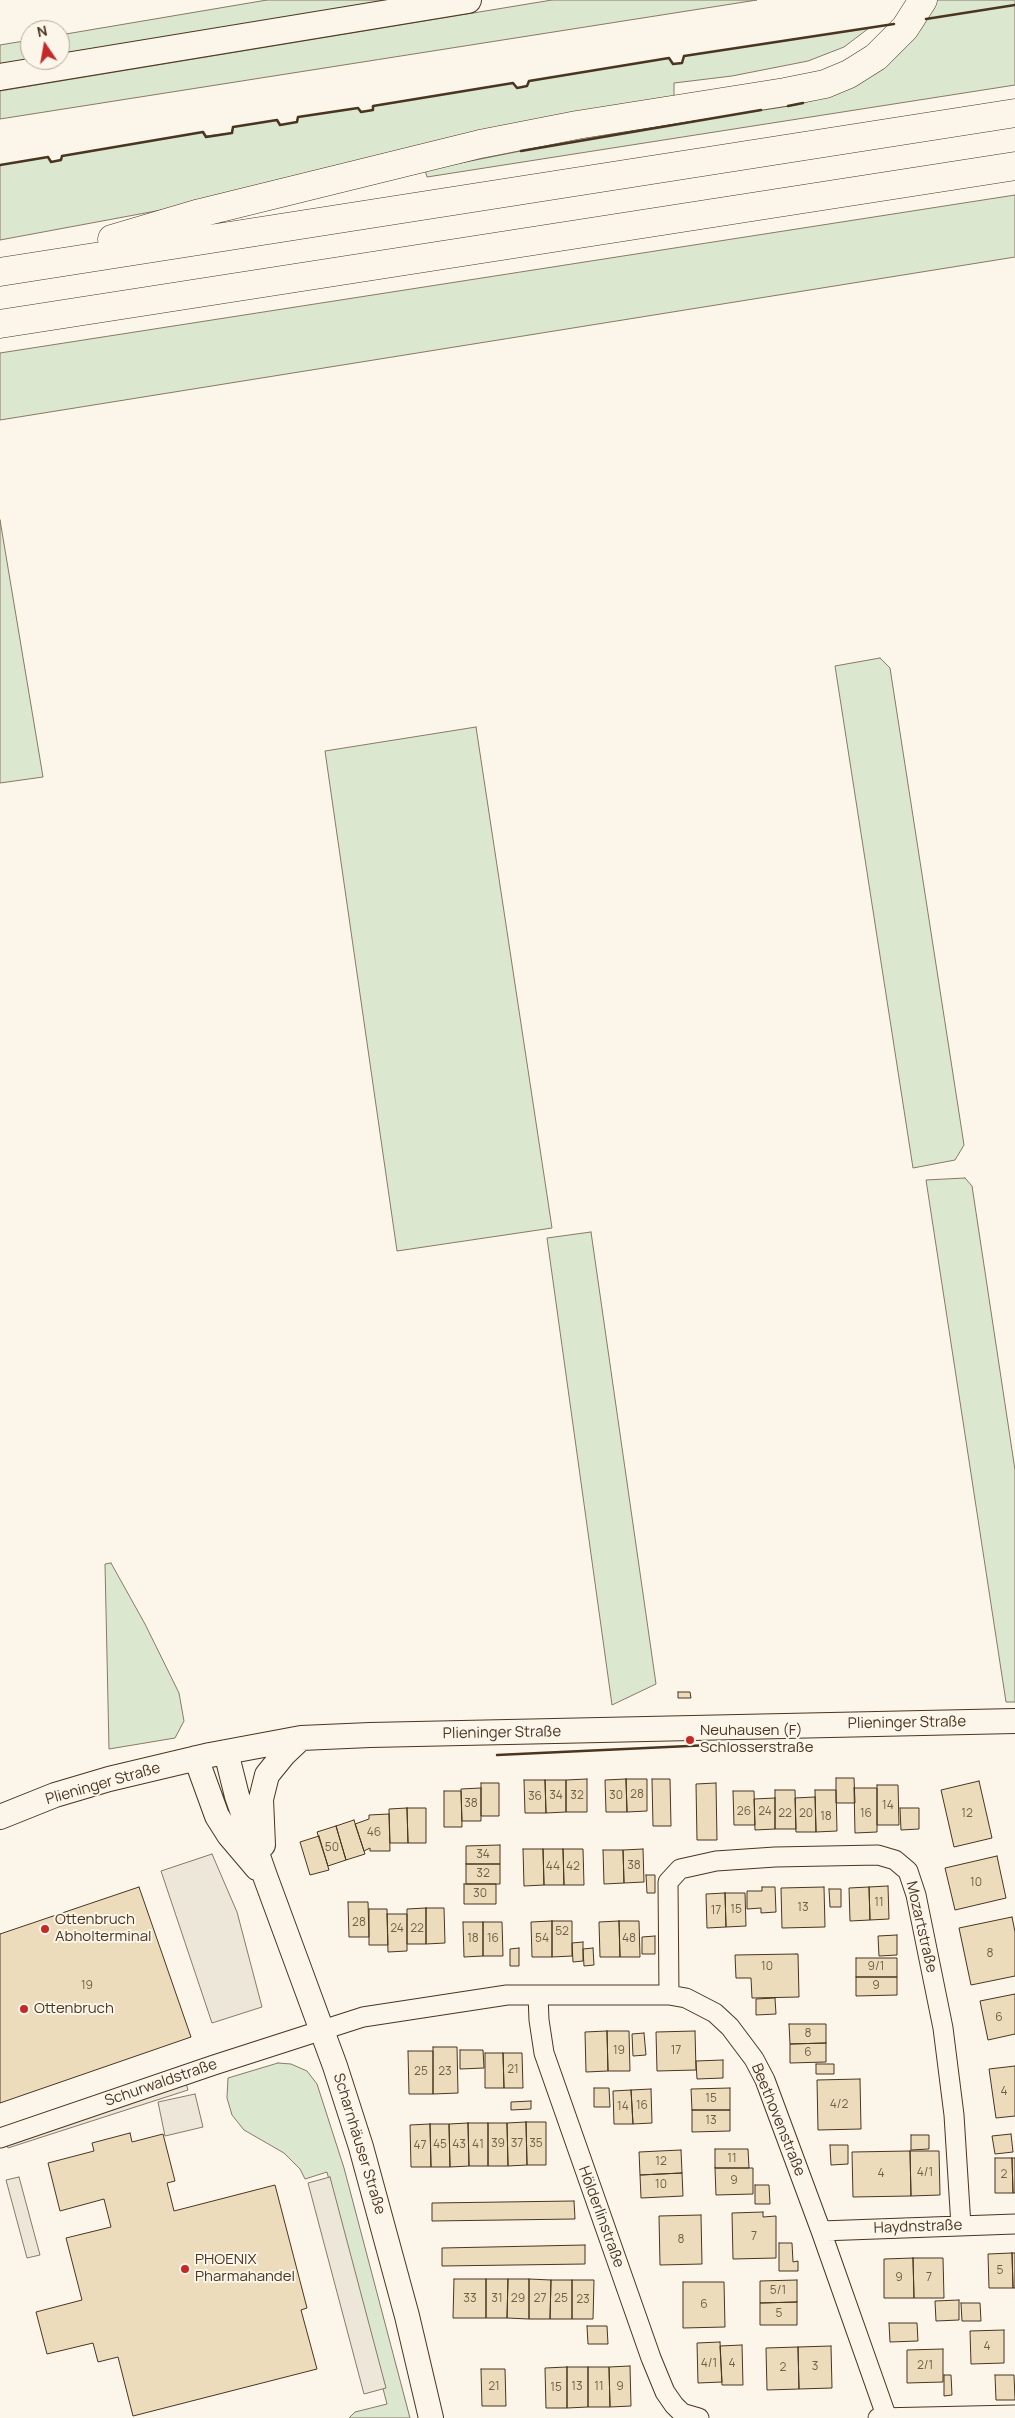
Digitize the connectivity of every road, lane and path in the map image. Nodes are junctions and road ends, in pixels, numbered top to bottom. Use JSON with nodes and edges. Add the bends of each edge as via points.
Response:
{"nodes":[{"id":1,"x":468,"y":0,"type":"edge"},
{"id":2,"x":924,"y":0,"type":"edge"},
{"id":3,"x":0,"y":77,"type":"edge"},
{"id":4,"x":1015,"y":113,"type":"edge"},
{"id":5,"x":1015,"y":166,"type":"edge"},
{"id":6,"x":9,"y":270,"type":"edge"},
{"id":7,"x":0,"y":324,"type":"edge"},
{"id":8,"x":1015,"y":1721,"type":"edge"},
{"id":9,"x":301,"y":1738,"type":"junction"},
{"id":10,"x":226,"y":1752,"type":"junction"},
{"id":11,"x":196,"y":1758,"type":"junction"},
{"id":12,"x":0,"y":1818,"type":"edge"},
{"id":13,"x":265,"y":1876,"type":"junction"},
{"id":14,"x":538,"y":1995,"type":"junction"},
{"id":15,"x":668,"y":1995,"type":"junction"},
{"id":16,"x":322,"y":2029,"type":"junction"},
{"id":17,"x":0,"y":2138,"type":"edge"},
{"id":18,"x":1015,"y":2224,"type":"edge"},
{"id":19,"x":961,"y":2226,"type":"junction"},
{"id":20,"x":821,"y":2231,"type":"junction"},
{"id":21,"x":1015,"y":2415,"type":"edge"},
{"id":22,"x":431,"y":2418,"type":"edge"},
{"id":23,"x":699,"y":2418,"type":"edge"},
{"id":24,"x":878,"y":2418,"type":"edge"},
{"id":25,"x":887,"y":2418,"type":"edge"}],
"edges":[{"from":1,"to":3,"type":"main road"},
{"from":2,"to":6,"type":"highway","via":[[905,28],[876,57],[825,84],[577,125],[446,152],[200,213]]},
{"from":4,"to":6,"type":"highway"},
{"from":5,"to":7,"type":"highway"},
{"from":8,"to":9,"type":"street","name":"Plieninger Straße"},
{"from":9,"to":10,"type":"street","name":"Plieninger Straße"},
{"from":9,"to":13,"type":"street","name":"Scharnhäuser Straße","via":[[272,1767],[263,1790],[261,1812]]},
{"from":10,"to":11,"type":"street","name":"Plieninger Straße"},
{"from":10,"to":13,"type":"street","name":"Scharnhäuser Straße","via":[[237,1796]]},
{"from":11,"to":12,"type":"street","name":"Plieninger Straße","via":[[88,1785]]},
{"from":11,"to":13,"type":"street","name":"Scharnhäuser Straße","via":[[217,1816]]},
{"from":13,"to":16,"type":"street","name":"Scharnhäuser Straße"},
{"from":14,"to":15,"type":"street","name":"Beethovenstraße"},
{"from":14,"to":16,"type":"street","name":"Beethovenstraße","via":[[507,1995],[362,2018]]},
{"from":14,"to":23,"type":"street","name":"Hölderlinstraße","via":[[544,2053],[651,2358],[674,2405],[682,2413]]},
{"from":15,"to":19,"type":"street","name":"Mozartstraße","via":[[668,1882],[680,1869],[716,1861],[775,1857],[878,1855],[895,1860],[908,1871],[916,1895],[943,2028],[954,2115]]},
{"from":15,"to":20,"type":"street","name":"Beethovenstraße","via":[[686,1998],[715,2013],[754,2059],[765,2080]]},
{"from":16,"to":17,"type":"street","name":"Schurwaldstraße"},
{"from":16,"to":22,"type":"street","name":"Scharnhäuser Straße","via":[[373,2190]]},
{"from":18,"to":19,"type":"street","name":"Haydnstraße"},
{"from":19,"to":20,"type":"street","name":"Haydnstraße"},
{"from":20,"to":25,"type":"street","name":"Beethovenstraße"},
{"from":21,"to":25,"type":"street"},
{"from":24,"to":25,"type":"street"}]}
